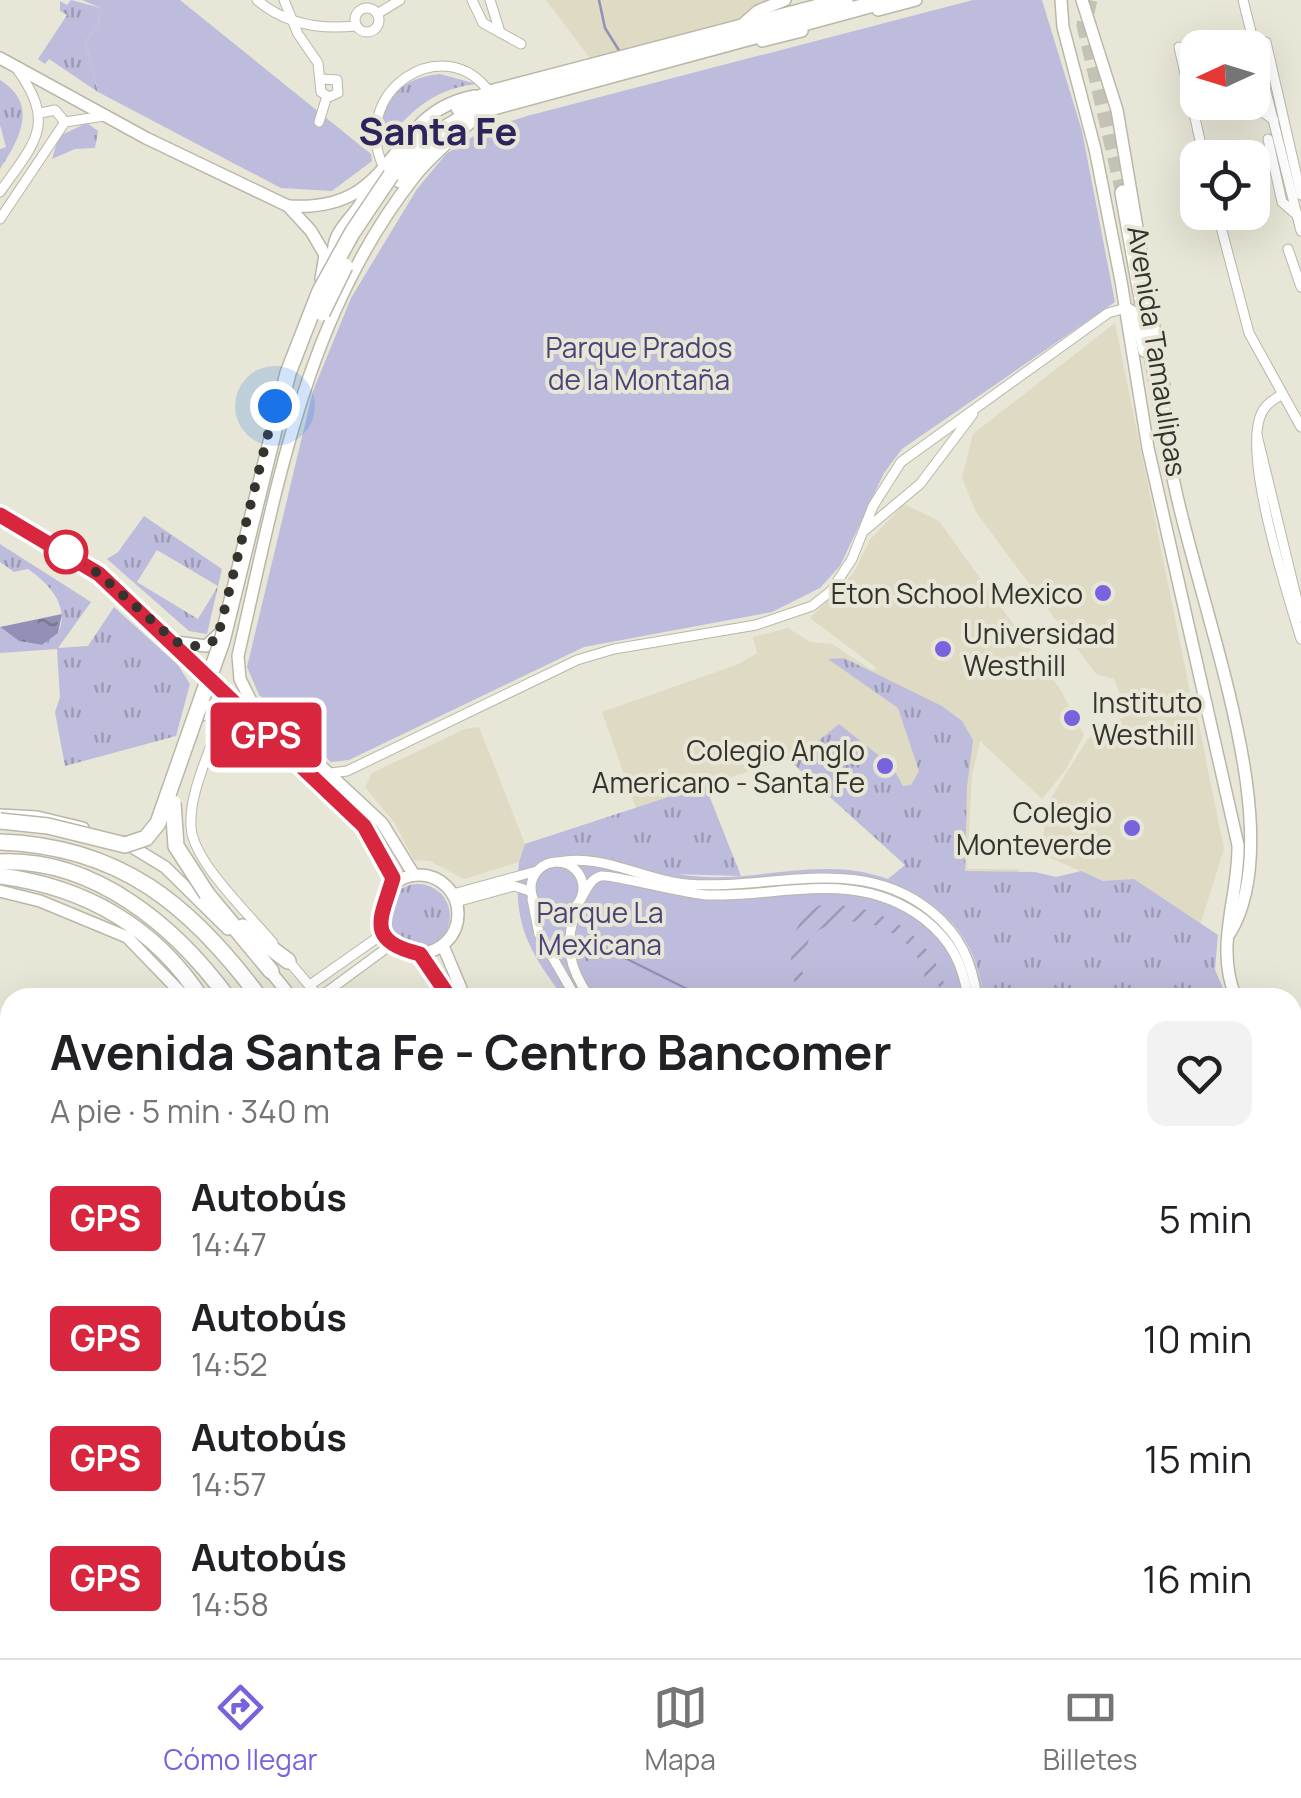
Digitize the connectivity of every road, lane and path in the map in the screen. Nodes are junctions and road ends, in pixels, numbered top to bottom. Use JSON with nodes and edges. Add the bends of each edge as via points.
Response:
{"nodes":[{"id":1,"x":256,"y":0,"type":"edge"},
{"id":2,"x":284,"y":0,"type":"edge"},
{"id":3,"x":400,"y":0,"type":"edge"},
{"id":4,"x":472,"y":0,"type":"edge"},
{"id":5,"x":490,"y":0,"type":"edge"},
{"id":6,"x":785,"y":0,"type":"edge"},
{"id":7,"x":845,"y":0,"type":"edge"},
{"id":8,"x":888,"y":0,"type":"edge"},
{"id":9,"x":914,"y":0,"type":"edge"},
{"id":10,"x":1053,"y":0,"type":"edge"},
{"id":11,"x":1062,"y":0,"type":"edge"},
{"id":12,"x":1082,"y":0,"type":"edge"},
{"id":13,"x":1243,"y":0,"type":"edge"},
{"id":14,"x":364,"y":4,"type":"edge"},
{"id":15,"x":377,"y":14,"type":"junction"},
{"id":16,"x":294,"y":22,"type":"junction"},
{"id":17,"x":356,"y":26,"type":"junction"},
{"id":18,"x":1063,"y":27,"type":"junction"},
{"id":19,"x":500,"y":32,"type":"junction"},
{"id":20,"x":741,"y":34,"type":"junction"},
{"id":21,"x":521,"y":44,"type":"dead end"},
{"id":22,"x":1178,"y":47,"type":"dead end"},
{"id":23,"x":0,"y":58,"type":"edge"},
{"id":24,"x":1270,"y":59,"type":"edge"},
{"id":25,"x":17,"y":69,"type":"junction"},
{"id":26,"x":322,"y":79,"type":"junction"},
{"id":27,"x":327,"y":96,"type":"junction"},
{"id":28,"x":488,"y":100,"type":"junction"},
{"id":29,"x":40,"y":113,"type":"junction"},
{"id":30,"x":104,"y":116,"type":"junction"},
{"id":31,"x":1270,"y":117,"type":"edge"},
{"id":32,"x":1274,"y":120,"type":"junction"},
{"id":33,"x":65,"y":122,"type":"junction"},
{"id":34,"x":318,"y":122,"type":"dead end"},
{"id":35,"x":1268,"y":139,"type":"dead end"},
{"id":36,"x":1200,"y":140,"type":"edge"},
{"id":37,"x":392,"y":175,"type":"junction"},
{"id":38,"x":366,"y":189,"type":"junction"},
{"id":39,"x":0,"y":192,"type":"edge"},
{"id":40,"x":1124,"y":193,"type":"tunnel mouth"},
{"id":41,"x":1301,"y":195,"type":"edge"},
{"id":42,"x":288,"y":206,"type":"junction"},
{"id":43,"x":1297,"y":215,"type":"junction"},
{"id":44,"x":0,"y":218,"type":"edge"},
{"id":45,"x":1222,"y":230,"type":"edge"},
{"id":46,"x":1301,"y":230,"type":"edge"},
{"id":47,"x":1288,"y":249,"type":"dead end"},
{"id":48,"x":348,"y":279,"type":"junction"},
{"id":49,"x":1301,"y":287,"type":"edge"},
{"id":50,"x":1126,"y":308,"type":"junction"},
{"id":51,"x":284,"y":372,"type":"junction"},
{"id":52,"x":1282,"y":394,"type":"junction"},
{"id":53,"x":976,"y":409,"type":"junction"},
{"id":54,"x":296,"y":413,"type":"junction"},
{"id":55,"x":1301,"y":427,"type":"edge"},
{"id":56,"x":1166,"y":432,"type":"junction"},
{"id":57,"x":1261,"y":466,"type":"junction"},
{"id":58,"x":0,"y":514,"type":"edge"},
{"id":59,"x":863,"y":532,"type":"junction"},
{"id":60,"x":1301,"y":617,"type":"edge"},
{"id":61,"x":1301,"y":639,"type":"edge"},
{"id":62,"x":242,"y":641,"type":"junction"},
{"id":63,"x":176,"y":642,"type":"junction"},
{"id":64,"x":200,"y":671,"type":"junction"},
{"id":65,"x":196,"y":718,"type":"junction"},
{"id":66,"x":249,"y":719,"type":"junction"},
{"id":67,"x":217,"y":728,"type":"junction"},
{"id":68,"x":1245,"y":768,"type":"junction"},
{"id":69,"x":1224,"y":772,"type":"junction"},
{"id":70,"x":331,"y":773,"type":"junction"},
{"id":71,"x":325,"y":789,"type":"junction"},
{"id":72,"x":0,"y":818,"type":"edge"},
{"id":73,"x":116,"y":838,"type":"junction"},
{"id":74,"x":0,"y":842,"type":"edge"},
{"id":75,"x":0,"y":862,"type":"edge"},
{"id":76,"x":559,"y":862,"type":"junction"},
{"id":77,"x":537,"y":871,"type":"junction"},
{"id":78,"x":414,"y":875,"type":"junction"},
{"id":79,"x":0,"y":876,"type":"edge"},
{"id":80,"x":391,"y":886,"type":"junction"},
{"id":81,"x":0,"y":890,"type":"edge"},
{"id":82,"x":721,"y":890,"type":"junction"},
{"id":83,"x":531,"y":894,"type":"junction"},
{"id":84,"x":455,"y":898,"type":"junction"},
{"id":85,"x":579,"y":902,"type":"junction"},
{"id":86,"x":221,"y":910,"type":"junction"},
{"id":87,"x":1227,"y":936,"type":"junction"},
{"id":88,"x":388,"y":939,"type":"junction"},
{"id":89,"x":444,"y":946,"type":"junction"},
{"id":90,"x":420,"y":954,"type":"junction"},
{"id":91,"x":288,"y":961,"type":"junction"},
{"id":92,"x":271,"y":971,"type":"junction"},
{"id":93,"x":310,"y":985,"type":"junction"},
{"id":94,"x":176,"y":988,"type":"edge"},
{"id":95,"x":194,"y":988,"type":"edge"},
{"id":96,"x":220,"y":988,"type":"edge"},
{"id":97,"x":252,"y":988,"type":"edge"},
{"id":98,"x":284,"y":988,"type":"edge"},
{"id":99,"x":312,"y":988,"type":"edge"},
{"id":100,"x":331,"y":988,"type":"edge"},
{"id":101,"x":443,"y":988,"type":"edge"},
{"id":102,"x":461,"y":988,"type":"edge"},
{"id":103,"x":570,"y":988,"type":"edge"},
{"id":104,"x":583,"y":988,"type":"edge"},
{"id":105,"x":966,"y":988,"type":"edge"},
{"id":106,"x":975,"y":988,"type":"edge"},
{"id":107,"x":1232,"y":988,"type":"edge"}],
"edges":[{"from":1,"to":16,"type":"street"},
{"from":2,"to":16,"type":"street"},
{"from":3,"to":15,"type":"street"},
{"from":4,"to":19,"type":"street","via":[[482,23]]},
{"from":5,"to":19,"type":"street"},
{"from":6,"to":20,"type":"street","via":[[758,10]]},
{"from":7,"to":20,"type":"highway"},
{"from":8,"to":20,"type":"highway"},
{"from":9,"to":20,"type":"street","via":[[777,38]]},
{"from":10,"to":18,"type":"street"},
{"from":11,"to":18,"type":"street","name":"Avenida Tamaulipas"},
{"from":12,"to":56,"type":"street","name":"Avenida Tamaulipas","via":[[1131,179],[1163,366]]},
{"from":13,"to":32,"type":"street"},
{"from":14,"to":15,"type":"street"},
{"from":14,"to":17,"type":"street"},
{"from":15,"to":17,"type":"street","via":[[372,31]]},
{"from":16,"to":17,"type":"street"},
{"from":16,"to":26,"type":"street"},
{"from":18,"to":50,"type":"street","name":"Avenida Tamaulipas","via":[[1096,149]]},
{"from":19,"to":21,"type":"street"},
{"from":20,"to":28,"type":"highway"},
{"from":22,"to":36,"type":"street"},
{"from":23,"to":25,"type":"street"},
{"from":24,"to":41,"type":"street"},
{"from":25,"to":29,"type":"street"},
{"from":25,"to":30,"type":"street"},
{"from":26,"to":27,"type":"street","via":[[320,90]]},
{"from":26,"to":27,"type":"street","via":[[333,76],[339,83],[338,93]]},
{"from":27,"to":34,"type":"street"},
{"from":28,"to":37,"type":"highway"},
{"from":28,"to":37,"type":"street","via":[[482,82],[452,69],[405,76],[378,114],[375,140]]},
{"from":28,"to":48,"type":"street","via":[[416,175]]},
{"from":29,"to":33,"type":"street","via":[[55,110]]},
{"from":29,"to":39,"type":"street","via":[[35,142]]},
{"from":30,"to":33,"type":"street"},
{"from":30,"to":42,"type":"street"},
{"from":31,"to":32,"type":"street"},
{"from":32,"to":43,"type":"street"},
{"from":33,"to":44,"type":"street"},
{"from":35,"to":43,"type":"street","via":[[1282,202]]},
{"from":37,"to":38,"type":"street"},
{"from":37,"to":72,"type":"highway","bridge":true,"via":[[352,232],[301,337],[205,700],[153,832],[124,845]]},
{"from":37,"to":86,"type":"highway","bridge":true,"via":[[318,322],[293,395],[232,644],[174,800],[176,846]]},
{"from":38,"to":42,"type":"street","via":[[334,204]]},
{"from":38,"to":48,"type":"street","via":[[333,245]]},
{"from":40,"to":56,"type":"highway"},
{"from":42,"to":51,"type":"street","via":[[325,255]]},
{"from":43,"to":46,"type":"street"},
{"from":45,"to":52,"type":"street","via":[[1250,333]]},
{"from":47,"to":49,"type":"street"},
{"from":48,"to":54,"type":"street"},
{"from":50,"to":53,"type":"street","via":[[1108,313]]},
{"from":50,"to":56,"type":"street","via":[[1136,314],[1156,413]]},
{"from":50,"to":69,"type":"street","name":"Avenida Tamaulipas","via":[[1176,581]]},
{"from":51,"to":54,"type":"street"},
{"from":51,"to":63,"type":"street","via":[[221,632],[206,646]]},
{"from":52,"to":55,"type":"street"},
{"from":52,"to":57,"type":"street","via":[[1262,410]]},
{"from":53,"to":59,"type":"street","via":[[920,484]]},
{"from":53,"to":59,"type":"street","via":[[901,462]]},
{"from":54,"to":62,"type":"street"},
{"from":56,"to":68,"type":"street","name":"Avenida Tamaulipas"},
{"from":57,"to":60,"type":"street"},
{"from":57,"to":61,"type":"street"},
{"from":58,"to":63,"type":"street","via":[[99,574]]},
{"from":59,"to":70,"type":"street","via":[[830,591],[790,617],[577,660]]},
{"from":62,"to":63,"type":"street","via":[[207,661]]},
{"from":62,"to":70,"type":"street","via":[[240,679],[252,701]]},
{"from":63,"to":64,"type":"street"},
{"from":64,"to":65,"type":"street"},
{"from":64,"to":66,"type":"street"},
{"from":65,"to":67,"type":"street","via":[[210,712]]},
{"from":65,"to":73,"type":"street","via":[[157,819],[146,830]]},
{"from":66,"to":67,"type":"street"},
{"from":66,"to":71,"type":"street"},
{"from":67,"to":91,"type":"street","via":[[194,797],[191,832],[202,858]]},
{"from":68,"to":69,"type":"street"},
{"from":68,"to":87,"type":"street","name":"Avenida Tamaulipas","via":[[1251,878]]},
{"from":69,"to":87,"type":"street","name":"Avenida Tamaulipas","via":[[1239,878]]},
{"from":70,"to":71,"type":"street"},
{"from":70,"to":78,"type":"street","via":[[382,822]]},
{"from":71,"to":80,"type":"street","via":[[364,826],[393,878]]},
{"from":72,"to":73,"type":"street","via":[[60,821]]},
{"from":73,"to":92,"type":"street","via":[[165,867]]},
{"from":74,"to":97,"type":"highway","via":[[63,849],[144,882],[210,935]]},
{"from":75,"to":96,"type":"highway","via":[[60,872],[140,906]]},
{"from":76,"to":77,"type":"street"},
{"from":76,"to":82,"type":"street","via":[[584,859]]},
{"from":76,"to":85,"type":"street","via":[[580,874]]},
{"from":77,"to":83,"type":"street"},
{"from":77,"to":84,"type":"street"},
{"from":78,"to":80,"type":"street"},
{"from":78,"to":84,"type":"street","via":[[427,875]]},
{"from":79,"to":95,"type":"highway","via":[[84,896],[130,922],[167,952]]},
{"from":80,"to":88,"type":"street","via":[[380,909]]},
{"from":81,"to":94,"type":"street","via":[[127,937]]},
{"from":82,"to":85,"type":"street","via":[[657,889],[605,876],[591,882]]},
{"from":82,"to":105,"type":"street","via":[[830,886],[889,898],[950,944]]},
{"from":82,"to":106,"type":"street","via":[[844,877],[900,892],[953,933]]},
{"from":83,"to":84,"type":"street","via":[[514,886]]},
{"from":83,"to":85,"type":"street","via":[[540,909],[555,915]]},
{"from":83,"to":103,"type":"street","via":[[539,934]]},
{"from":84,"to":89,"type":"street","via":[[458,922]]},
{"from":85,"to":104,"type":"street","via":[[569,955]]},
{"from":86,"to":91,"type":"highway"},
{"from":86,"to":92,"type":"highway"},
{"from":87,"to":107,"type":"street","name":"Avenida Tamaulipas","via":[[1225,968]]},
{"from":88,"to":90,"type":"street"},
{"from":88,"to":93,"type":"street"},
{"from":88,"to":100,"type":"street"},
{"from":89,"to":90,"type":"street"},
{"from":89,"to":102,"type":"street"},
{"from":90,"to":101,"type":"street"},
{"from":91,"to":93,"type":"street"},
{"from":92,"to":98,"type":"street"},
{"from":93,"to":99,"type":"street"}]}
